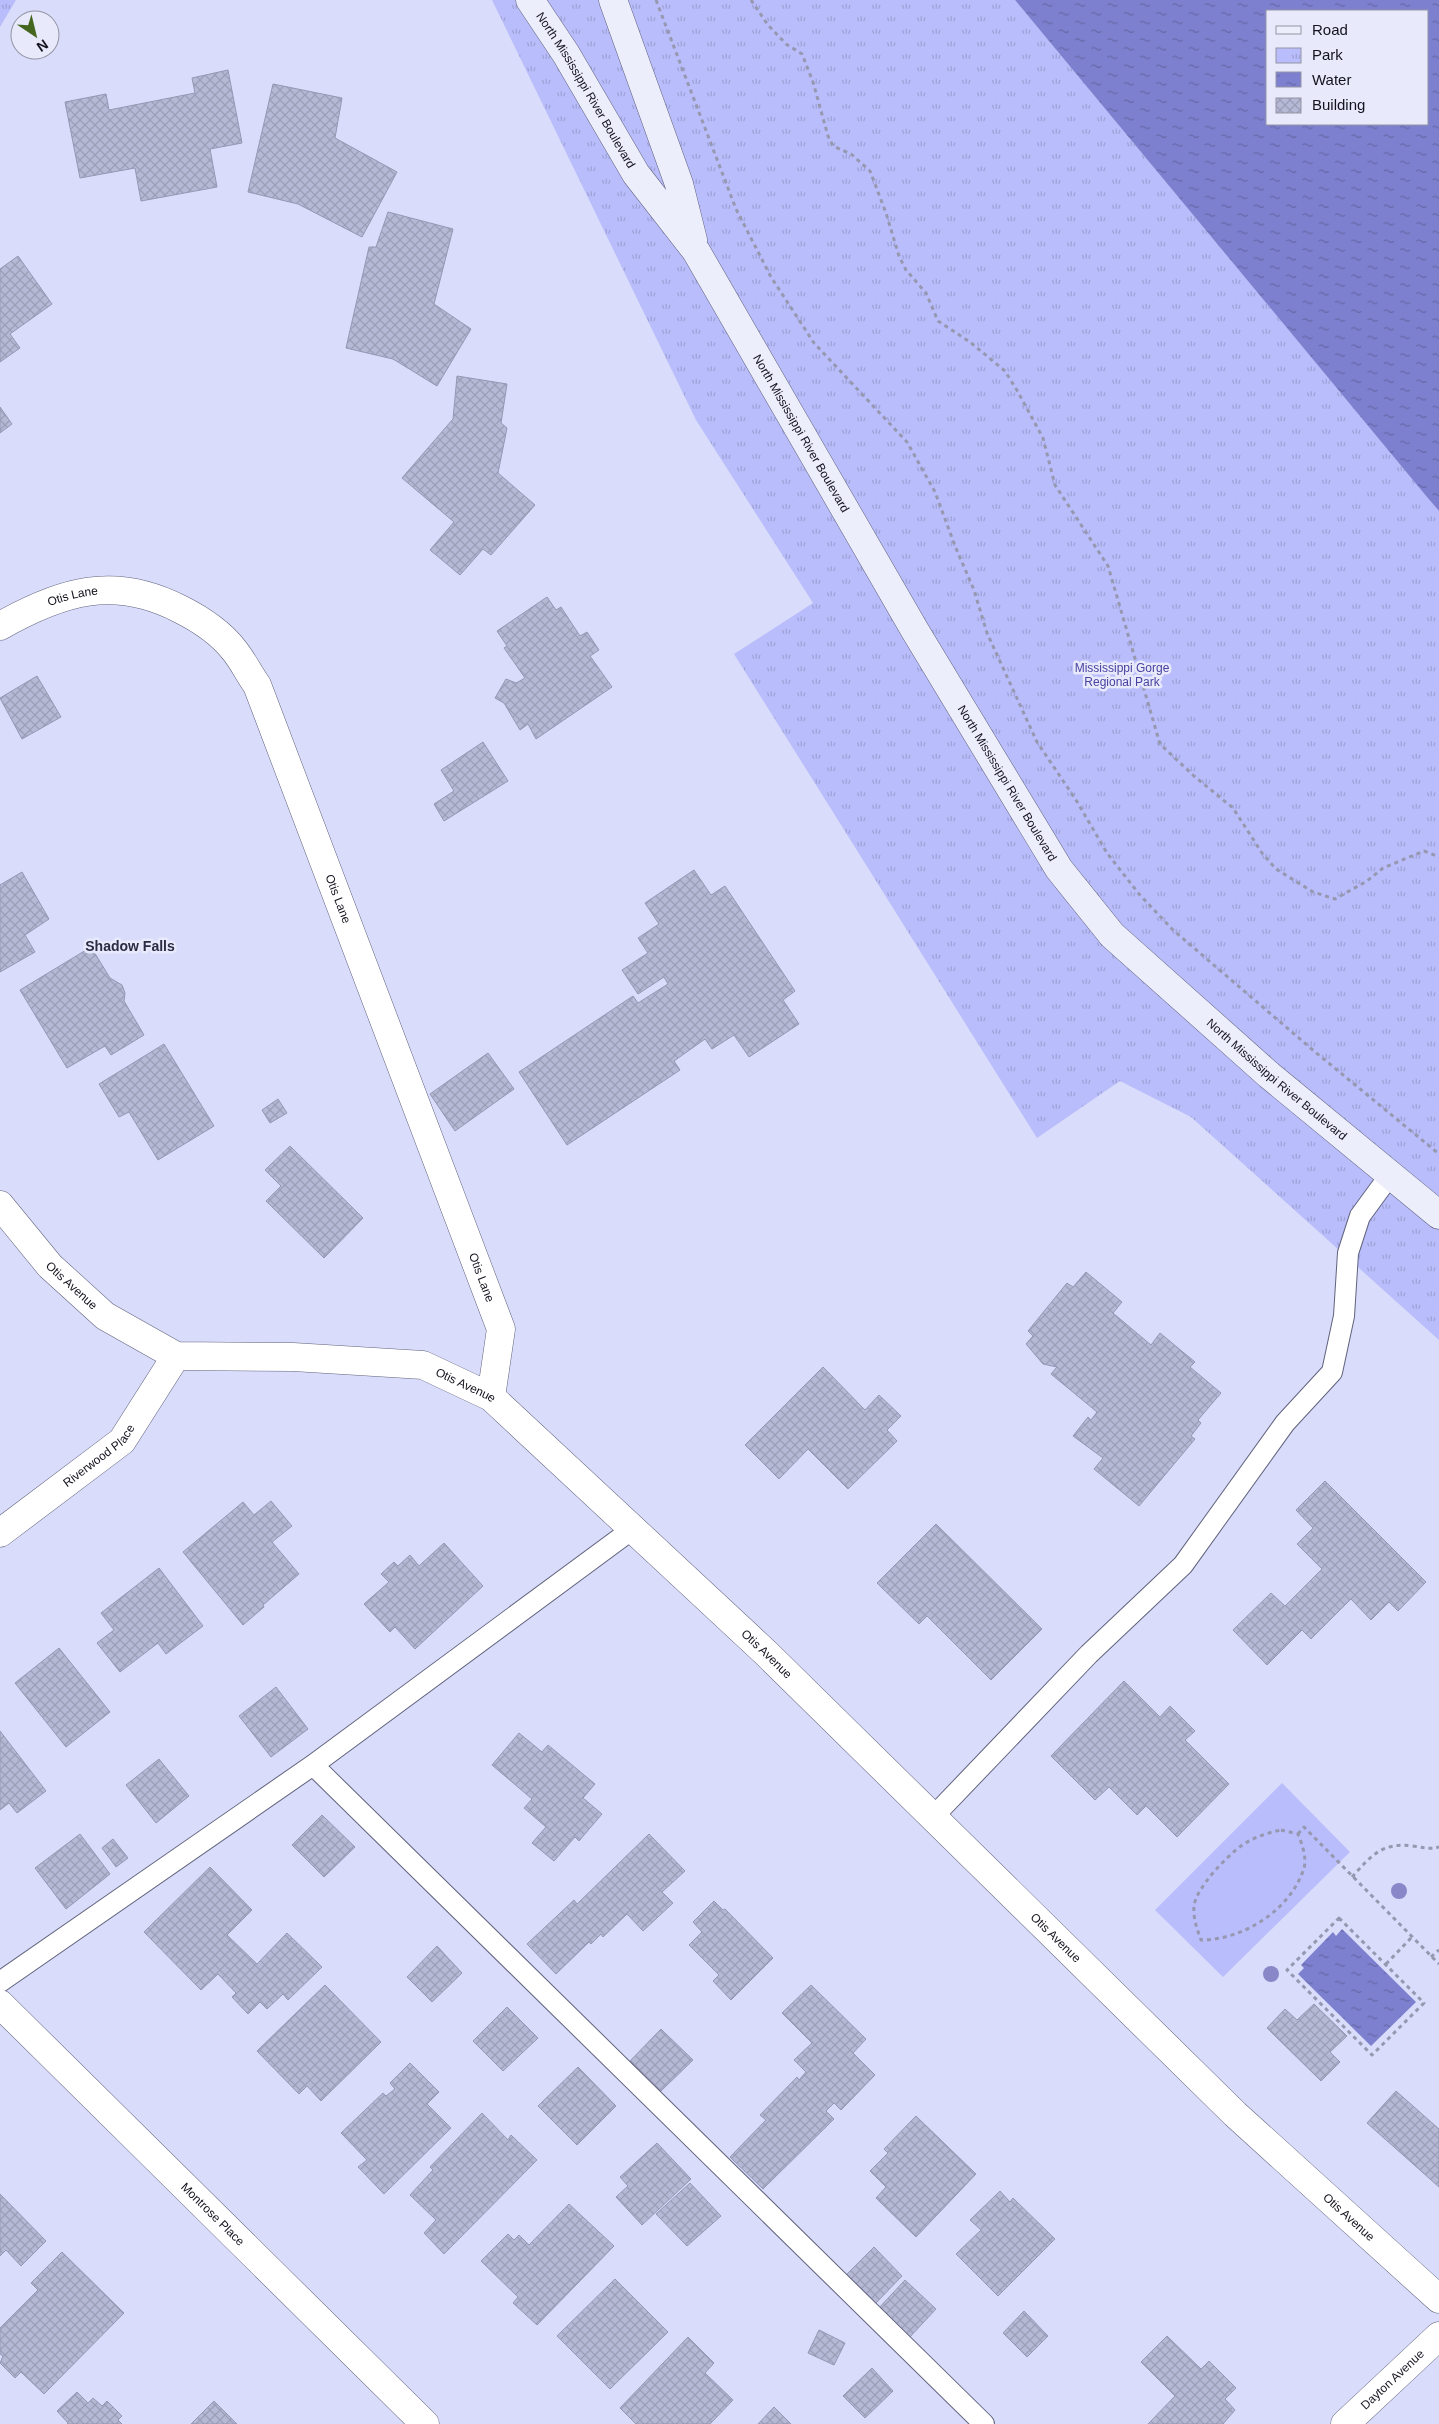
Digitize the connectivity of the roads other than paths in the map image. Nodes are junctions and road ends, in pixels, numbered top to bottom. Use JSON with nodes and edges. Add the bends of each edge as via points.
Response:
{"nodes":[{"id":1,"x":530,"y":0,"type":"edge"},
{"id":2,"x":613,"y":0,"type":"edge"},
{"id":3,"x":696,"y":251,"type":"junction"},
{"id":4,"x":0,"y":626,"type":"edge"},
{"id":5,"x":1390,"y":1175,"type":"junction"},
{"id":6,"x":0,"y":1205,"type":"edge"},
{"id":7,"x":1439,"y":1216,"type":"edge"},
{"id":8,"x":176,"y":1356,"type":"junction"},
{"id":9,"x":491,"y":1397,"type":"junction"},
{"id":10,"x":634,"y":1528,"type":"junction"},
{"id":11,"x":0,"y":1533,"type":"edge"},
{"id":12,"x":313,"y":1766,"type":"junction"},
{"id":13,"x":933,"y":1817,"type":"junction"},
{"id":14,"x":0,"y":1982,"type":"edge"},
{"id":15,"x":0,"y":2004,"type":"edge"},
{"id":16,"x":1439,"y":2299,"type":"edge"},
{"id":17,"x":1439,"y":2336,"type":"edge"},
{"id":18,"x":425,"y":2424,"type":"edge"},
{"id":19,"x":984,"y":2424,"type":"edge"},
{"id":20,"x":1345,"y":2424,"type":"edge"}],
"edges":[{"from":1,"to":3,"type":"street","name":"North Mississippi River Boulevard","via":[[566,54],[636,174]]},
{"from":2,"to":3,"type":"street","name":"North Mississippi River Boulevard","via":[[679,184]]},
{"from":3,"to":5,"type":"street","name":"North Mississippi River Boulevard","via":[[914,629],[1059,869],[1112,935],[1269,1075]]},
{"from":4,"to":9,"type":"street","name":"Otis Lane","via":[[61,597],[97,589],[129,590],[163,600],[202,620],[234,650],[257,685],[501,1329]]},
{"from":5,"to":7,"type":"street","name":"North Mississippi River Boulevard"},
{"from":5,"to":13,"type":"lane","via":[[1360,1216],[1348,1253],[1344,1316],[1332,1372],[1285,1424],[1183,1564],[1089,1654]]},
{"from":6,"to":8,"type":"street","name":"Otis Avenue","via":[[50,1266],[105,1316]]},
{"from":8,"to":9,"type":"street","name":"Otis Avenue","via":[[293,1357],[423,1365]]},
{"from":8,"to":11,"type":"street","name":"Riverwood Place","via":[[122,1441]]},
{"from":9,"to":10,"type":"street","name":"Otis Avenue"},
{"from":10,"to":12,"type":"lane"},
{"from":10,"to":13,"type":"street","name":"Otis Avenue"},
{"from":12,"to":14,"type":"lane"},
{"from":12,"to":19,"type":"lane"},
{"from":13,"to":16,"type":"street","name":"Otis Avenue","via":[[1235,2114]]},
{"from":15,"to":18,"type":"street","name":"Montrose Place"},
{"from":17,"to":20,"type":"street","name":"Dayton Avenue"}]}
